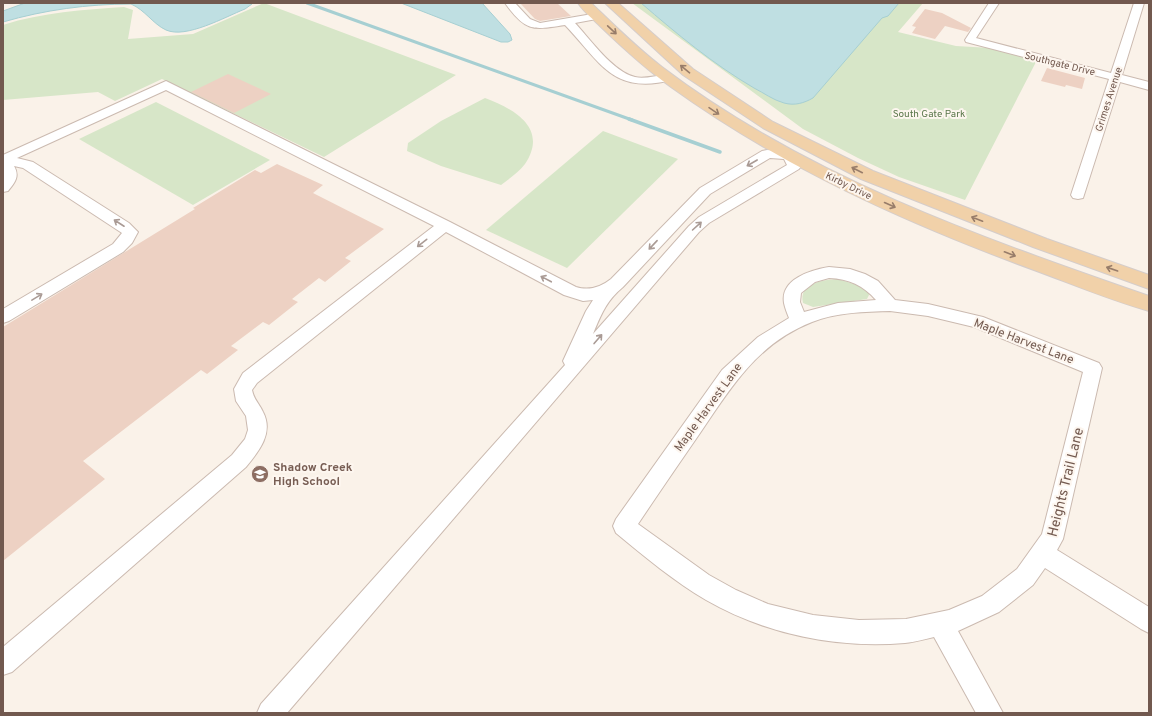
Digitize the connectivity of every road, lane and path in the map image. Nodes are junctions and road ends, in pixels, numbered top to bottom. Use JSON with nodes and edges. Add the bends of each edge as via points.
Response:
{"nodes":[{"id":1,"x":510,"y":3,"type":"edge"},
{"id":2,"x":584,"y":3,"type":"edge"},
{"id":3,"x":611,"y":3,"type":"edge"},
{"id":4,"x":994,"y":3,"type":"edge"},
{"id":5,"x":1139,"y":3,"type":"edge"},
{"id":6,"x":598,"y":16,"type":"junction"},
{"id":7,"x":568,"y":21,"type":"junction"},
{"id":8,"x":1115,"y":77,"type":"junction"},
{"id":9,"x":668,"y":78,"type":"junction"},
{"id":10,"x":1149,"y":86,"type":"edge"},
{"id":11,"x":807,"y":145,"type":"junction"},
{"id":12,"x":789,"y":156,"type":"junction"},
{"id":13,"x":3,"y":160,"type":"edge"},
{"id":14,"x":732,"y":175,"type":"junction"},
{"id":15,"x":3,"y":188,"type":"edge"},
{"id":16,"x":755,"y":189,"type":"junction"},
{"id":17,"x":1078,"y":195,"type":"dead end"},
{"id":18,"x":445,"y":225,"type":"junction"},
{"id":19,"x":1149,"y":282,"type":"edge"},
{"id":20,"x":606,"y":292,"type":"junction"},
{"id":21,"x":1149,"y":304,"type":"edge"},
{"id":22,"x":890,"y":305,"type":"junction"},
{"id":23,"x":3,"y":316,"type":"edge"},
{"id":24,"x":798,"y":320,"type":"junction"},
{"id":25,"x":1093,"y":368,"type":"joint"},
{"id":26,"x":564,"y":379,"type":"junction"},
{"id":27,"x":624,"y":526,"type":"joint"},
{"id":28,"x":1044,"y":555,"type":"junction"},
{"id":29,"x":1149,"y":621,"type":"edge"},
{"id":30,"x":941,"y":625,"type":"junction"},
{"id":31,"x":3,"y":663,"type":"edge"},
{"id":32,"x":270,"y":713,"type":"edge"},
{"id":33,"x":990,"y":713,"type":"edge"}],
"edges":[{"from":1,"to":7,"type":"street","via":[[529,24],[534,26]]},
{"from":2,"to":6,"type":"main road","name":"Kirby Drive"},
{"from":11,"to":3,"type":"main road","name":"Kirby Drive","one_way":true,"via":[[768,125],[688,72]]},
{"from":4,"to":8,"type":"street","name":"Southgate Drive","via":[[970,40]]},
{"from":5,"to":8,"type":"street","name":"Grimes Avenue"},
{"from":6,"to":7,"type":"street"},
{"from":6,"to":9,"type":"main road","name":"Kirby Drive","one_way":true},
{"from":7,"to":9,"type":"street","via":[[616,73],[628,80]]},
{"from":8,"to":10,"type":"street","name":"Southgate Drive"},
{"from":8,"to":17,"type":"street","name":"Grimes Avenue"},
{"from":9,"to":12,"type":"main road","name":"Kirby Drive","one_way":true,"via":[[717,113]]},
{"from":11,"to":12,"type":"main road"},
{"from":19,"to":11,"type":"main road","name":"Kirby Drive","one_way":true,"via":[[1040,244],[867,175]]},
{"from":12,"to":14,"type":"street","one_way":true,"via":[[767,154]]},
{"from":12,"to":16,"type":"street","via":[[794,166]]},
{"from":12,"to":21,"type":"main road","name":"Kirby Drive","one_way":true,"via":[[940,227]]},
{"from":13,"to":15,"type":"street","via":[[11,172],[10,180]]},
{"from":13,"to":18,"type":"street","via":[[166,85]]},
{"from":23,"to":13,"type":"street","one_way":true,"via":[[118,248],[130,232],[28,165]]},
{"from":14,"to":16,"type":"street"},
{"from":14,"to":20,"type":"street","one_way":true,"via":[[693,201]]},
{"from":26,"to":16,"type":"street","one_way":true,"via":[[694,228]]},
{"from":20,"to":18,"type":"street","one_way":true,"via":[[583,294],[570,291]]},
{"from":18,"to":31,"type":"street","one_way":true,"via":[[250,378],[243,389],[245,401],[255,414],[258,430],[252,444],[239,461]]},
{"from":20,"to":26,"type":"street","via":[[594,312]]},
{"from":22,"to":24,"type":"street","name":"Maple Harvest Lane","via":[[836,309]]},
{"from":22,"to":24,"type":"street","via":[[873,286],[861,280],[842,274],[823,273],[802,282],[793,291],[793,309]]},
{"from":22,"to":25,"type":"street","name":"Maple Harvest Lane","via":[[928,310],[977,322]]},
{"from":24,"to":27,"type":"street","name":"Maple Harvest Lane","via":[[760,343],[739,363]]},
{"from":25,"to":28,"type":"street","name":"Heights Trail Lane","via":[[1055,528]]},
{"from":26,"to":32,"type":"street"},
{"from":27,"to":30,"type":"street","name":"Heights Trail Lane","via":[[677,567],[727,599],[785,621],[852,632],[884,632]]},
{"from":28,"to":29,"type":"street"},
{"from":28,"to":30,"type":"street","name":"Heights Trail Lane","via":[[1030,572],[997,601],[972,614]]},
{"from":30,"to":33,"type":"street"}]}
